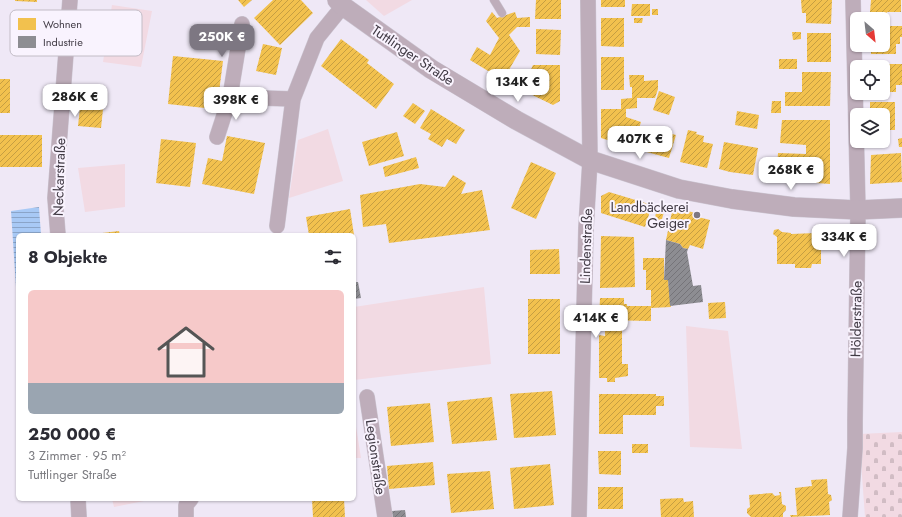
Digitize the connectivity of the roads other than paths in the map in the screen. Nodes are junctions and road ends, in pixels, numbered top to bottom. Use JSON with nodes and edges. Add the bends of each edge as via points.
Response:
{"nodes":[{"id":1,"x":70,"y":0,"type":"edge"},
{"id":2,"x":494,"y":0,"type":"edge"},
{"id":3,"x":588,"y":0,"type":"edge"},
{"id":4,"x":853,"y":0,"type":"edge"},
{"id":5,"x":340,"y":3,"type":"edge"},
{"id":6,"x":69,"y":10,"type":"edge"},
{"id":7,"x":502,"y":13,"type":"dead end"},
{"id":8,"x":242,"y":24,"type":"dead end"},
{"id":9,"x":66,"y":56,"type":"edge"},
{"id":10,"x":230,"y":97,"type":"junction"},
{"id":11,"x":293,"y":99,"type":"junction"},
{"id":12,"x":217,"y":137,"type":"dead end"},
{"id":13,"x":590,"y":160,"type":"junction"},
{"id":14,"x":902,"y":208,"type":"edge"},
{"id":15,"x":858,"y":210,"type":"junction"},
{"id":16,"x":277,"y":226,"type":"dead end"},
{"id":17,"x":58,"y":233,"type":"edge"},
{"id":18,"x":367,"y":397,"type":"dead end"},
{"id":19,"x":78,"y":501,"type":"edge"},
{"id":20,"x":189,"y":501,"type":"edge"},
{"id":21,"x":79,"y":517,"type":"edge"},
{"id":22,"x":186,"y":517,"type":"edge"},
{"id":23,"x":385,"y":517,"type":"edge"},
{"id":24,"x":579,"y":517,"type":"edge"},
{"id":25,"x":850,"y":517,"type":"edge"}],
"edges":[{"from":1,"to":6,"type":"street","name":"Neckarstraße"},
{"from":2,"to":7,"type":"lane"},
{"from":3,"to":13,"type":"street","name":"Lindenstraße"},
{"from":4,"to":15,"type":"street","name":"Hölderstraße"},
{"from":5,"to":11,"type":"street","name":"Tuttlinger Straße","via":[[317,38]]},
{"from":5,"to":13,"type":"street","name":"Tuttlinger Straße","via":[[431,70]]},
{"from":8,"to":10,"type":"street"},
{"from":9,"to":17,"type":"street","name":"Neckarstraße","via":[[55,198]]},
{"from":10,"to":11,"type":"street"},
{"from":10,"to":12,"type":"street"},
{"from":11,"to":16,"type":"street","name":"Tuttlinger Straße"},
{"from":13,"to":15,"type":"street","name":"Tuttlinger Straße","via":[[679,189],[709,195],[794,207]]},
{"from":13,"to":24,"type":"street","name":"Lindenstraße"},
{"from":14,"to":15,"type":"street","name":"Tuttlinger Straße"},
{"from":15,"to":25,"type":"street","name":"Hölderstraße","via":[[855,448]]},
{"from":18,"to":23,"type":"street","name":"Legionstraße"},
{"from":19,"to":21,"type":"street"},
{"from":20,"to":22,"type":"street","via":[[186,505]]}]}
